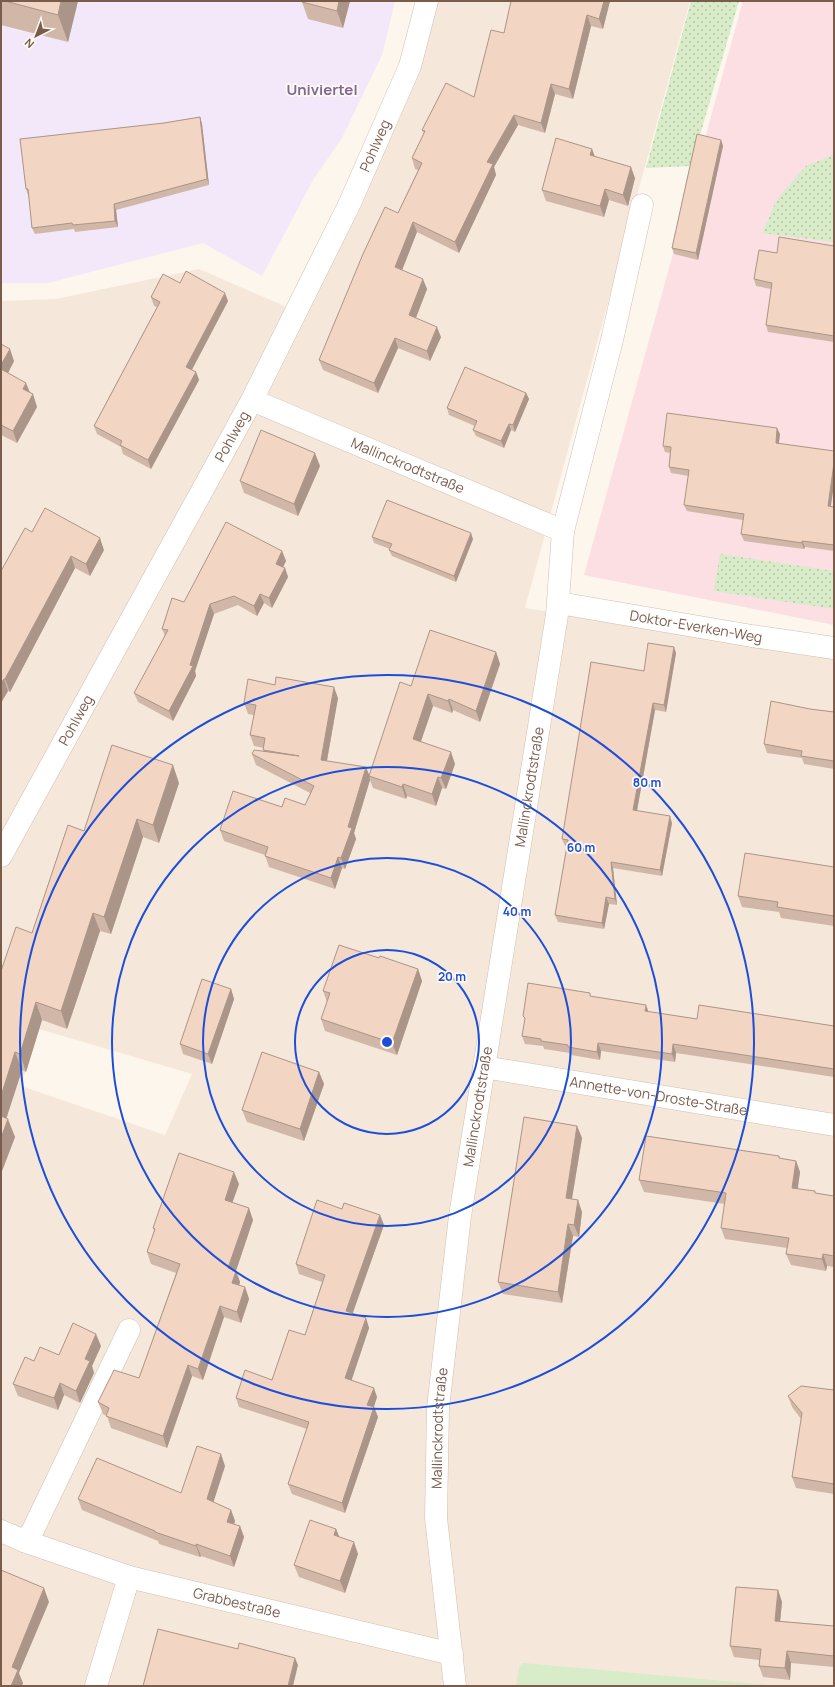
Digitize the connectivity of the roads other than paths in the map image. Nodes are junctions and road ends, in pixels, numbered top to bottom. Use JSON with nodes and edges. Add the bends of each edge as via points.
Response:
{"nodes":[{"id":1,"x":427,"y":1,"type":"edge"},
{"id":2,"x":642,"y":206,"type":"dead end"},
{"id":3,"x":252,"y":400,"type":"junction"},
{"id":4,"x":563,"y":530,"type":"junction"},
{"id":5,"x":559,"y":603,"type":"junction"},
{"id":6,"x":834,"y":648,"type":"edge"},
{"id":7,"x":1,"y":856,"type":"edge"},
{"id":8,"x":484,"y":1067,"type":"junction"},
{"id":9,"x":834,"y":1125,"type":"edge"},
{"id":10,"x":129,"y":1330,"type":"dead end"},
{"id":11,"x":1,"y":1531,"type":"edge"},
{"id":12,"x":24,"y":1541,"type":"junction"},
{"id":13,"x":129,"y":1577,"type":"junction"},
{"id":14,"x":452,"y":1654,"type":"junction"},
{"id":15,"x":96,"y":1686,"type":"edge"},
{"id":16,"x":455,"y":1686,"type":"edge"}],
"edges":[{"from":1,"to":3,"type":"street","name":"Pohlweg","via":[[410,66],[352,198]]},
{"from":2,"to":4,"type":"street","name":"Mallinckrodtstraße","via":[[612,340]]},
{"from":3,"to":4,"type":"street","name":"Mallinckrodtstraße"},
{"from":3,"to":7,"type":"street","name":"Pohlweg"},
{"from":4,"to":5,"type":"street","name":"Mallinckrodtstraße"},
{"from":5,"to":6,"type":"street","name":"Doktor-Everken-Weg"},
{"from":5,"to":8,"type":"street","name":"Mallinckrodtstraße"},
{"from":8,"to":9,"type":"street","name":"Annette-von-Droste-Straße"},
{"from":8,"to":14,"type":"street","name":"Mallinckrodtstraße","via":[[460,1216],[438,1408],[436,1518]]},
{"from":10,"to":12,"type":"street","via":[[32,1532]]},
{"from":11,"to":12,"type":"street","name":"Grabbestraße"},
{"from":12,"to":13,"type":"street","name":"Grabbestraße"},
{"from":13,"to":14,"type":"street","name":"Grabbestraße"},
{"from":13,"to":15,"type":"street"},
{"from":14,"to":16,"type":"street","name":"Mallinckrodtstraße"}]}
